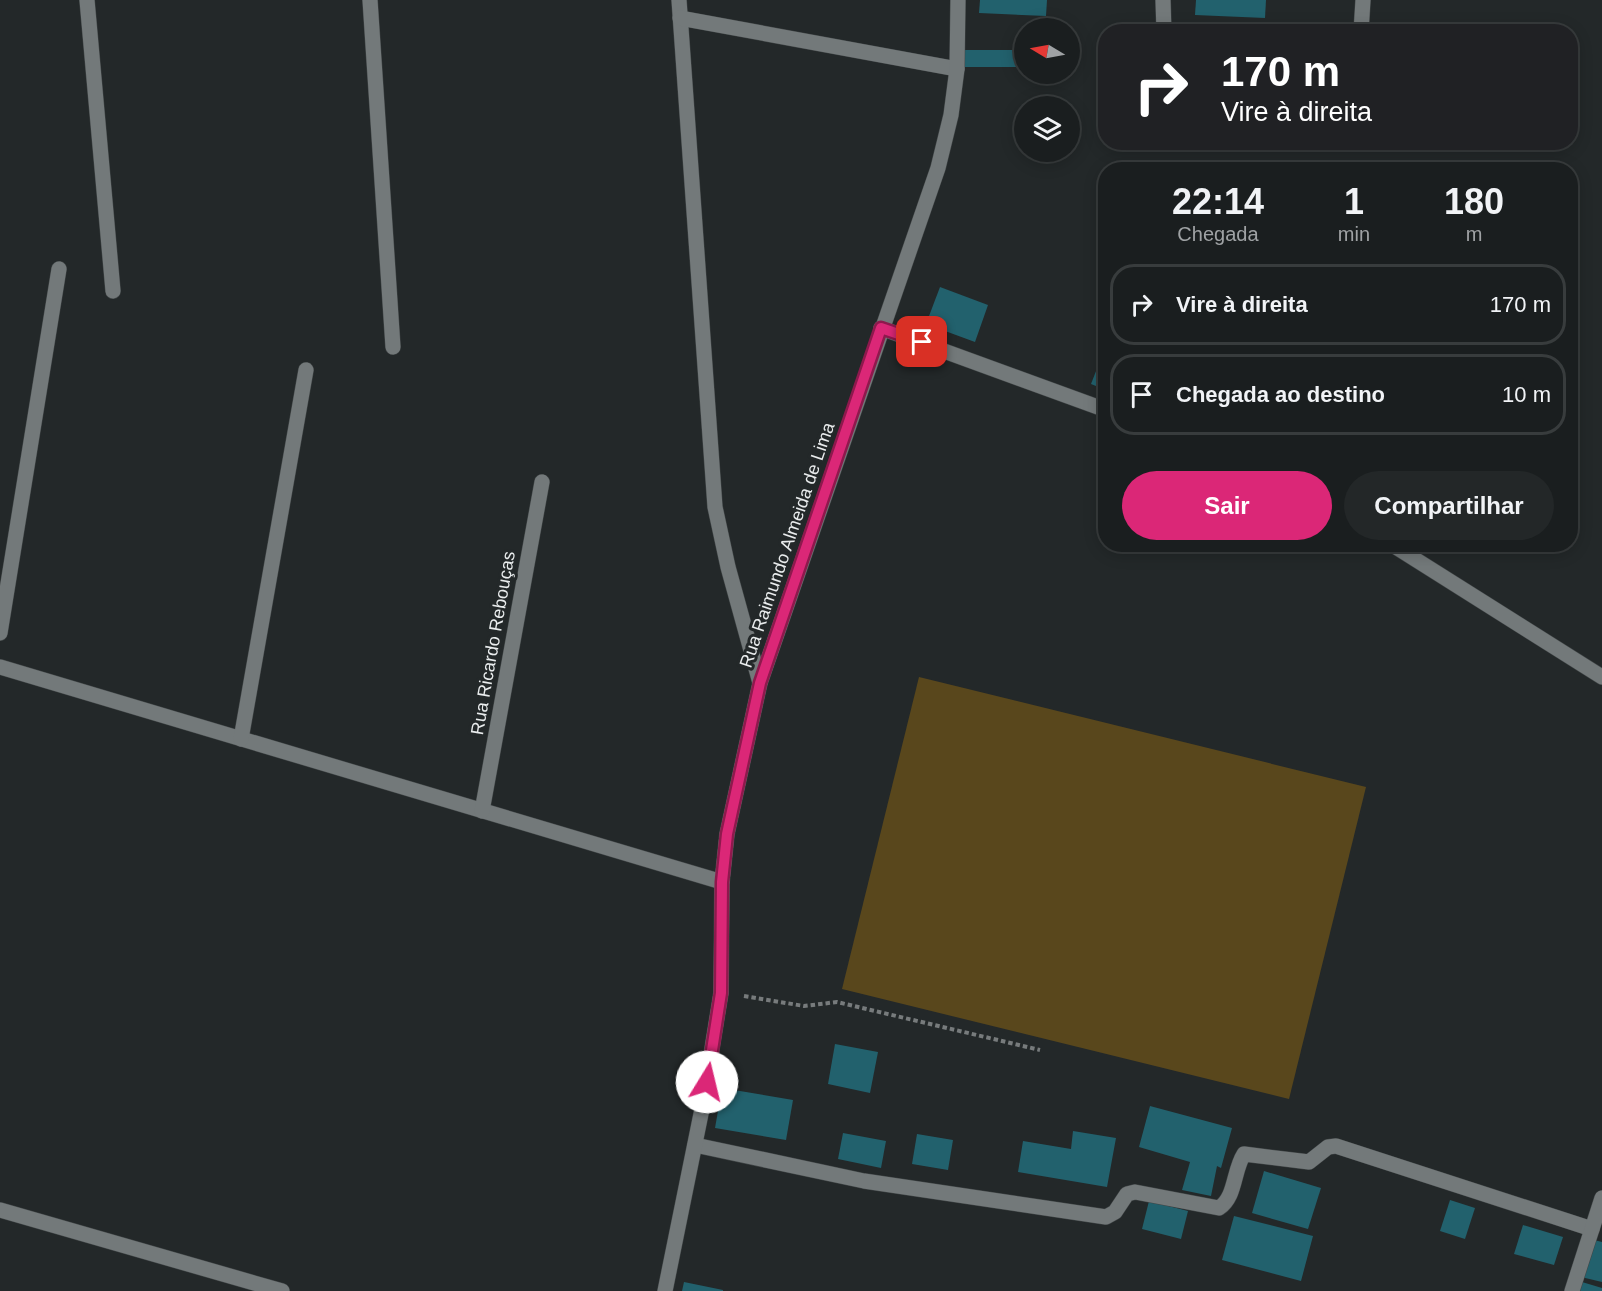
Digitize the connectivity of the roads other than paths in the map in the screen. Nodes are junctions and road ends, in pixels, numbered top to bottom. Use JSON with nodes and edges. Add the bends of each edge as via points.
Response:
{"nodes":[{"id":1,"x":87,"y":0,"type":"edge"},
{"id":2,"x":370,"y":0,"type":"edge"},
{"id":3,"x":679,"y":0,"type":"edge"},
{"id":4,"x":958,"y":0,"type":"edge"},
{"id":5,"x":1164,"y":0,"type":"edge"},
{"id":6,"x":1363,"y":0,"type":"edge"},
{"id":7,"x":680,"y":18,"type":"junction"},
{"id":8,"x":1164,"y":24,"type":"edge"},
{"id":9,"x":1362,"y":24,"type":"edge"},
{"id":10,"x":957,"y":69,"type":"junction"},
{"id":11,"x":58,"y":269,"type":"dead end"},
{"id":12,"x":113,"y":291,"type":"dead end"},
{"id":13,"x":881,"y":328,"type":"junction"},
{"id":14,"x":393,"y":347,"type":"dead end"},
{"id":15,"x":306,"y":370,"type":"dead end"},
{"id":16,"x":1098,"y":407,"type":"edge"},
{"id":17,"x":542,"y":482,"type":"dead end"},
{"id":18,"x":1404,"y":552,"type":"edge"},
{"id":19,"x":0,"y":633,"type":"edge"},
{"id":20,"x":0,"y":667,"type":"edge"},
{"id":21,"x":1602,"y":676,"type":"edge"},
{"id":22,"x":760,"y":683,"type":"junction"},
{"id":23,"x":241,"y":739,"type":"junction"},
{"id":24,"x":482,"y":811,"type":"junction"},
{"id":25,"x":722,"y":882,"type":"junction"},
{"id":26,"x":695,"y":1145,"type":"junction"},
{"id":27,"x":1602,"y":1198,"type":"edge"},
{"id":28,"x":0,"y":1209,"type":"edge"},
{"id":29,"x":1592,"y":1229,"type":"junction"},
{"id":30,"x":282,"y":1291,"type":"edge"},
{"id":31,"x":665,"y":1291,"type":"edge"},
{"id":32,"x":1572,"y":1291,"type":"edge"}],
"edges":[{"from":1,"to":12,"type":"street"},
{"from":2,"to":14,"type":"street"},
{"from":3,"to":7,"type":"street"},
{"from":4,"to":10,"type":"street","name":"Rua Raimundo Almeida de Lima"},
{"from":5,"to":8,"type":"street"},
{"from":6,"to":9,"type":"street"},
{"from":7,"to":10,"type":"street"},
{"from":7,"to":22,"type":"street","via":[[715,507]]},
{"from":10,"to":13,"type":"street","name":"Rua Raimundo Almeida de Lima","via":[[938,168]]},
{"from":11,"to":19,"type":"street"},
{"from":13,"to":16,"type":"street"},
{"from":13,"to":22,"type":"street","name":"Rua Raimundo Almeida de Lima"},
{"from":15,"to":23,"type":"street"},
{"from":17,"to":24,"type":"street","name":"Rua Ricardo Rebouças"},
{"from":18,"to":21,"type":"street"},
{"from":20,"to":23,"type":"street"},
{"from":22,"to":25,"type":"street","name":"Rua Raimundo Almeida de Lima","via":[[727,834]]},
{"from":23,"to":24,"type":"street"},
{"from":24,"to":25,"type":"street"},
{"from":25,"to":26,"type":"street","name":"Rua Raimundo Almeida de Lima","via":[[721,993]]},
{"from":26,"to":29,"type":"street","via":[[864,1180],[1106,1217],[1115,1212],[1126,1194],[1135,1192],[1220,1208],[1226,1204],[1245,1155],[1310,1162],[1328,1147],[1336,1146]]},
{"from":26,"to":31,"type":"street","name":"Rua Raimundo Almeida de Lima"},
{"from":27,"to":29,"type":"street"},
{"from":28,"to":30,"type":"street"},
{"from":29,"to":32,"type":"street"}]}
